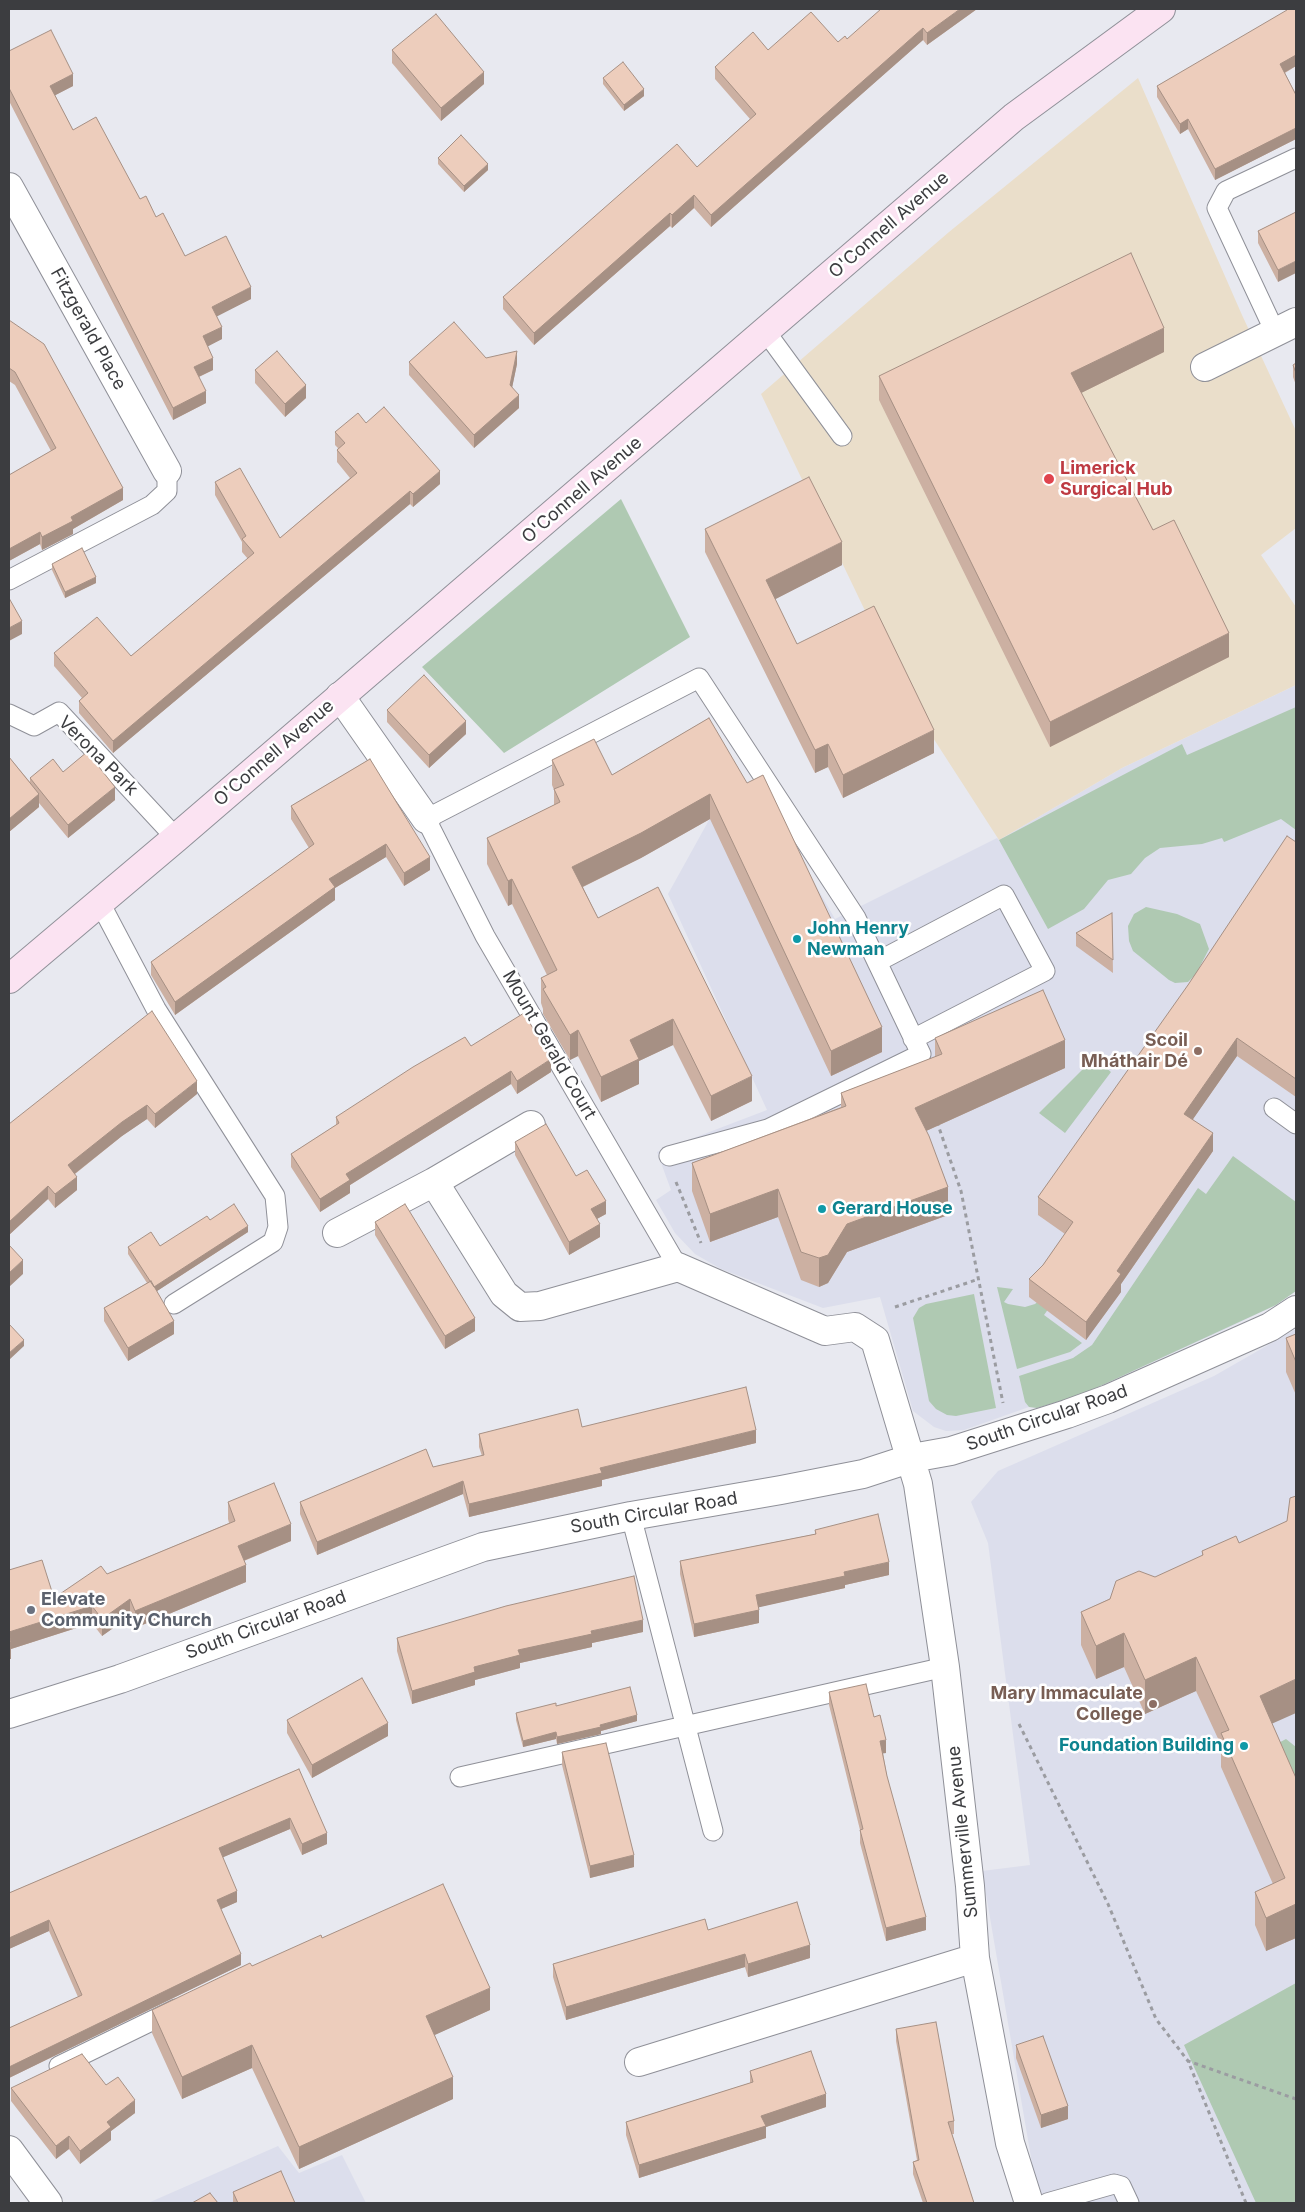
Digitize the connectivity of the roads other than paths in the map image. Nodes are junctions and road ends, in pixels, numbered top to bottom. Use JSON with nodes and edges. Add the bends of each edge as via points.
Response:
{"nodes":[{"id":1,"x":1161,"y":9,"type":"edge"},
{"id":2,"x":1296,"y":158,"type":"edge"},
{"id":3,"x":9,"y":188,"type":"edge"},
{"id":4,"x":1286,"y":327,"type":"edge"},
{"id":5,"x":766,"y":332,"type":"junction"},
{"id":6,"x":1205,"y":367,"type":"dead end"},
{"id":7,"x":842,"y":436,"type":"dead end"},
{"id":8,"x":167,"y":471,"type":"joint"},
{"id":9,"x":9,"y":580,"type":"edge"},
{"id":10,"x":340,"y":696,"type":"junction"},
{"id":11,"x":9,"y":714,"type":"edge"},
{"id":12,"x":426,"y":818,"type":"junction"},
{"id":13,"x":176,"y":838,"type":"junction"},
{"id":14,"x":99,"y":901,"type":"junction"},
{"id":15,"x":877,"y":962,"type":"junction"},
{"id":16,"x":9,"y":979,"type":"edge"},
{"id":17,"x":913,"y":1038,"type":"junction"},
{"id":18,"x":1274,"y":1108,"type":"dead end"},
{"id":19,"x":1296,"y":1124,"type":"edge"},
{"id":20,"x":531,"y":1125,"type":"dead end"},
{"id":21,"x":669,"y":1156,"type":"road end"},
{"id":22,"x":434,"y":1182,"type":"junction"},
{"id":23,"x":337,"y":1234,"type":"dead end"},
{"id":24,"x":678,"y":1267,"type":"junction"},
{"id":25,"x":174,"y":1304,"type":"dead end"},
{"id":26,"x":1296,"y":1310,"type":"edge"},
{"id":27,"x":912,"y":1458,"type":"junction"},
{"id":28,"x":631,"y":1516,"type":"junction"},
{"id":29,"x":945,"y":1666,"type":"junction"},
{"id":30,"x":9,"y":1714,"type":"edge"},
{"id":31,"x":686,"y":1726,"type":"junction"},
{"id":32,"x":460,"y":1777,"type":"dead end"},
{"id":33,"x":713,"y":1831,"type":"dead end"},
{"id":34,"x":975,"y":1958,"type":"junction"},
{"id":35,"x":194,"y":2000,"type":"edge"},
{"id":36,"x":638,"y":2062,"type":"dead end"},
{"id":37,"x":44,"y":2073,"type":"edge"},
{"id":38,"x":9,"y":2150,"type":"edge"},
{"id":39,"x":48,"y":2203,"type":"edge"},
{"id":40,"x":1029,"y":2203,"type":"edge"},
{"id":41,"x":1048,"y":2203,"type":"edge"},
{"id":42,"x":1129,"y":2203,"type":"edge"}],
"edges":[{"from":1,"to":5,"type":"main road","name":"O'Connell Avenue","via":[[1014,117]]},
{"from":2,"to":4,"type":"lane","via":[[1226,191],[1217,208]]},
{"from":3,"to":8,"type":"street","name":"Fitzgerald Place"},
{"from":4,"to":6,"type":"street"},
{"from":5,"to":7,"type":"lane"},
{"from":5,"to":10,"type":"main road","name":"O'Connell Avenue"},
{"from":8,"to":9,"type":"lane","via":[[167,491],[152,505]]},
{"from":10,"to":12,"type":"street"},
{"from":10,"to":13,"type":"main road","name":"O'Connell Avenue"},
{"from":11,"to":13,"type":"lane","name":"Verona Park","via":[[34,726],[59,712]]},
{"from":12,"to":15,"type":"lane","via":[[699,678],[856,918]]},
{"from":12,"to":24,"type":"lane","name":"Mount Gerald Court","via":[[486,936]]},
{"from":13,"to":14,"type":"main road","name":"O'Connell Avenue"},
{"from":14,"to":16,"type":"main road","name":"O'Connell Avenue"},
{"from":14,"to":25,"type":"lane","via":[[156,1009],[275,1196],[278,1227],[273,1242]]},
{"from":15,"to":17,"type":"lane"},
{"from":15,"to":17,"type":"lane","via":[[1004,895],[1045,970]]},
{"from":17,"to":21,"type":"lane","via":[[921,1054],[768,1129]]},
{"from":18,"to":19,"type":"lane"},
{"from":20,"to":22,"type":"street"},
{"from":22,"to":23,"type":"street"},
{"from":22,"to":24,"type":"street","via":[[504,1294],[520,1307],[540,1306]]},
{"from":24,"to":27,"type":"street","name":"Summerville Avenue","via":[[825,1330],[855,1327],[875,1340]]},
{"from":26,"to":27,"type":"street","name":"South Circular Road","via":[[1270,1327],[1108,1399],[951,1451]]},
{"from":27,"to":28,"type":"street","name":"South Circular Road","via":[[863,1474]]},
{"from":27,"to":29,"type":"street","name":"Summerville Avenue"},
{"from":28,"to":30,"type":"street","name":"South Circular Road","via":[[483,1547],[120,1679]]},
{"from":28,"to":31,"type":"lane"},
{"from":29,"to":31,"type":"lane"},
{"from":29,"to":34,"type":"street","name":"Summerville Avenue"},
{"from":31,"to":32,"type":"lane"},
{"from":31,"to":33,"type":"lane"},
{"from":34,"to":36,"type":"street"},
{"from":34,"to":40,"type":"street","name":"Summerville Avenue","via":[[1010,2143]]},
{"from":35,"to":37,"type":"lane"},
{"from":38,"to":39,"type":"street"},
{"from":41,"to":42,"type":"lane","via":[[1114,2184],[1121,2186]]}]}
